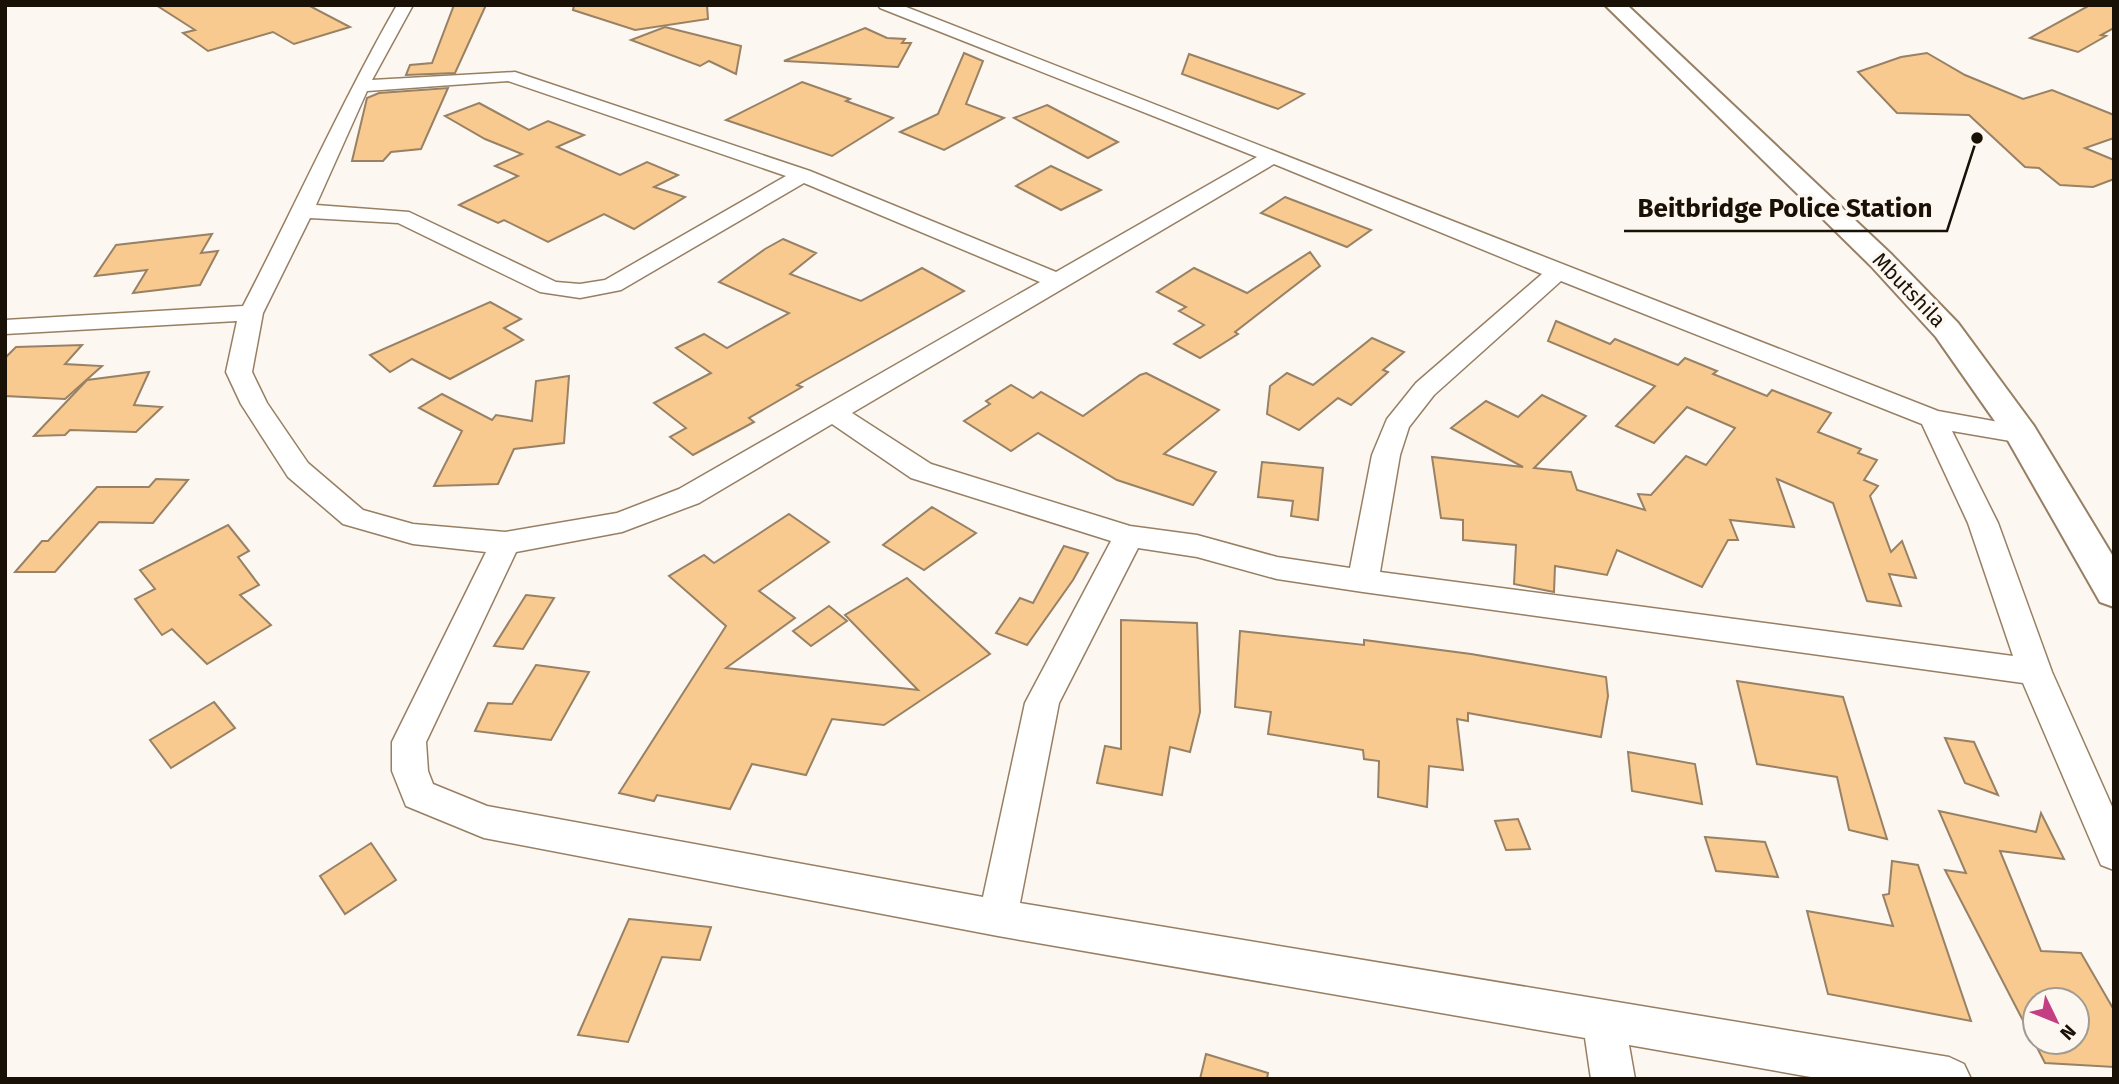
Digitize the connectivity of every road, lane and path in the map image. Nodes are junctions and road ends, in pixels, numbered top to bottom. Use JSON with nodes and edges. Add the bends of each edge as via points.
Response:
{"nodes":[{"id":1,"x":405,"y":5,"type":"edge"},
{"id":2,"x":886,"y":5,"type":"edge"},
{"id":3,"x":1615,"y":5,"type":"edge"},
{"id":4,"x":360,"y":86,"type":"junction"},
{"id":5,"x":1273,"y":156,"type":"junction"},
{"id":6,"x":803,"y":176,"type":"junction"},
{"id":7,"x":303,"y":211,"type":"junction"},
{"id":8,"x":1558,"y":272,"type":"junction"},
{"id":9,"x":1060,"y":282,"type":"junction"},
{"id":10,"x":251,"y":313,"type":"junction"},
{"id":11,"x":5,"y":327,"type":"edge"},
{"id":12,"x":832,"y":412,"type":"junction"},
{"id":13,"x":1933,"y":419,"type":"junction"},
{"id":14,"x":2022,"y":434,"type":"junction"},
{"id":15,"x":1129,"y":536,"type":"junction"},
{"id":16,"x":505,"y":543,"type":"junction"},
{"id":17,"x":1363,"y":580,"type":"junction"},
{"id":18,"x":2114,"y":592,"type":"edge"},
{"id":19,"x":2035,"y":672,"type":"junction"},
{"id":20,"x":2114,"y":853,"type":"edge"},
{"id":21,"x":998,"y":918,"type":"junction"},
{"id":22,"x":1603,"y":1020,"type":"junction"},
{"id":23,"x":1613,"y":1079,"type":"edge"},
{"id":24,"x":1949,"y":1079,"type":"edge"}],
"edges":[{"from":1,"to":4,"type":"street"},
{"from":2,"to":5,"type":"street"},
{"from":3,"to":14,"type":"street","name":"Mbutshila","via":[[1881,260],[1947,330]]},
{"from":4,"to":6,"type":"street","via":[[509,76]]},
{"from":4,"to":7,"type":"street"},
{"from":5,"to":8,"type":"street"},
{"from":5,"to":9,"type":"street"},
{"from":6,"to":7,"type":"street","via":[[613,285],[585,292],[564,293],[548,287],[401,217]]},
{"from":6,"to":9,"type":"street"},
{"from":7,"to":10,"type":"street"},
{"from":8,"to":13,"type":"street"},
{"from":8,"to":17,"type":"street","via":[[1425,389],[1396,425],[1386,455]]},
{"from":9,"to":12,"type":"street"},
{"from":10,"to":11,"type":"street"},
{"from":10,"to":16,"type":"street","via":[[239,372],[254,404],[298,470],[353,517],[413,534]]},
{"from":12,"to":15,"type":"street","via":[[921,471]]},
{"from":12,"to":16,"type":"street","via":[[689,496],[622,522]]},
{"from":13,"to":14,"type":"street"},
{"from":13,"to":19,"type":"street","via":[[1983,523]]},
{"from":14,"to":18,"type":"street","name":"Mbutshila"},
{"from":15,"to":17,"type":"street","via":[[1197,546],[1277,568]]},
{"from":15,"to":21,"type":"street","via":[[1042,703]]},
{"from":16,"to":21,"type":"street","via":[[409,742],[410,771],[419,795],[484,822]]},
{"from":17,"to":19,"type":"street"},
{"from":19,"to":20,"type":"street"},
{"from":21,"to":22,"type":"street"},
{"from":22,"to":23,"type":"street"},
{"from":22,"to":24,"type":"street"}]}
